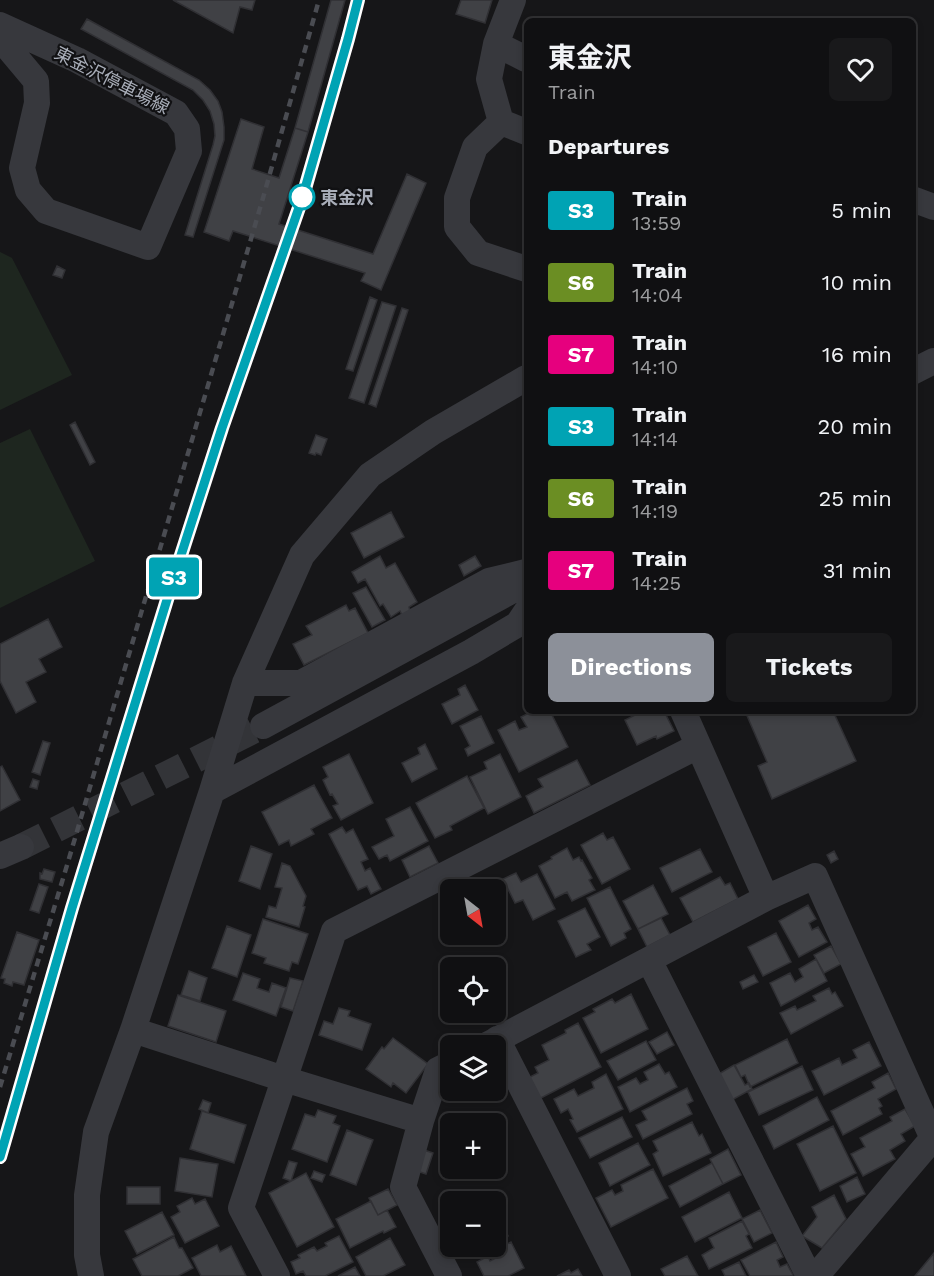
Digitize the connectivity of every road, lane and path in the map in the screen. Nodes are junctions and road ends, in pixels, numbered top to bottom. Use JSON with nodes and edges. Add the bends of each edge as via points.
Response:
{"nodes":[{"id":1,"x":513,"y":0,"type":"edge"},
{"id":2,"x":0,"y":25,"type":"edge"},
{"id":3,"x":0,"y":38,"type":"edge"},
{"id":4,"x":496,"y":44,"type":"junction"},
{"id":5,"x":524,"y":57,"type":"edge"},
{"id":6,"x":501,"y":122,"type":"junction"},
{"id":7,"x":524,"y":131,"type":"edge"},
{"id":8,"x":916,"y":200,"type":"edge"},
{"id":9,"x":934,"y":207,"type":"edge"},
{"id":10,"x":524,"y":268,"type":"edge"},
{"id":11,"x":934,"y":361,"type":"edge"},
{"id":12,"x":916,"y":370,"type":"edge"},
{"id":13,"x":524,"y":379,"type":"edge"},
{"id":14,"x":524,"y":573,"type":"edge"},
{"id":15,"x":524,"y":584,"type":"edge"},
{"id":16,"x":524,"y":615,"type":"edge"},
{"id":17,"x":245,"y":684,"type":"junction"},
{"id":18,"x":684,"y":714,"type":"edge"},
{"id":19,"x":263,"y":726,"type":"tunnel mouth"},
{"id":20,"x":698,"y":746,"type":"junction"},
{"id":21,"x":212,"y":791,"type":"junction"},
{"id":22,"x":766,"y":898,"type":"junction"},
{"id":23,"x":649,"y":960,"type":"junction"},
{"id":24,"x":133,"y":1030,"type":"junction"},
{"id":25,"x":504,"y":1035,"type":"edge"},
{"id":26,"x":440,"y":1069,"type":"edge"},
{"id":27,"x":506,"y":1070,"type":"edge"},
{"id":28,"x":284,"y":1080,"type":"junction"},
{"id":29,"x":421,"y":1121,"type":"junction"},
{"id":30,"x":933,"y":1140,"type":"edge"},
{"id":31,"x":91,"y":1276,"type":"edge"},
{"id":32,"x":277,"y":1276,"type":"edge"},
{"id":33,"x":449,"y":1276,"type":"edge"},
{"id":34,"x":618,"y":1276,"type":"edge"},
{"id":35,"x":809,"y":1276,"type":"edge"},
{"id":36,"x":816,"y":1276,"type":"edge"}],
"edges":[{"from":1,"to":4,"type":"street"},
{"from":2,"to":3,"type":"street","name":"東金沢停車場線","via":[[77,60],[176,113],[187,129],[189,151],[148,247],[46,211],[28,190],[22,168],[37,103],[36,81]]},
{"from":4,"to":5,"type":"street"},
{"from":4,"to":6,"type":"street","via":[[489,78]]},
{"from":6,"to":7,"type":"street"},
{"from":6,"to":10,"type":"street","via":[[475,147],[458,198],[457,227],[478,254]]},
{"from":8,"to":9,"type":"street"},
{"from":11,"to":12,"type":"street"},
{"from":13,"to":17,"type":"street","via":[[433,432],[370,475],[302,555]]},
{"from":14,"to":17,"type":"street","via":[[489,582],[301,683]]},
{"from":15,"to":19,"type":"street"},
{"from":16,"to":21,"type":"street","via":[[518,624],[471,652]]},
{"from":17,"to":21,"type":"street"},
{"from":18,"to":20,"type":"street"},
{"from":20,"to":22,"type":"street"},
{"from":20,"to":28,"type":"street","via":[[334,931]]},
{"from":21,"to":24,"type":"street"},
{"from":22,"to":23,"type":"street"},
{"from":22,"to":30,"type":"street","via":[[815,876]]},
{"from":23,"to":25,"type":"street"},
{"from":23,"to":35,"type":"street"},
{"from":24,"to":28,"type":"street"},
{"from":24,"to":31,"type":"street","via":[[96,1132],[87,1195]]},
{"from":26,"to":29,"type":"street"},
{"from":27,"to":34,"type":"street"},
{"from":28,"to":29,"type":"street"},
{"from":28,"to":32,"type":"street","via":[[241,1208]]},
{"from":29,"to":33,"type":"street","via":[[403,1187]]},
{"from":30,"to":36,"type":"street"}]}
